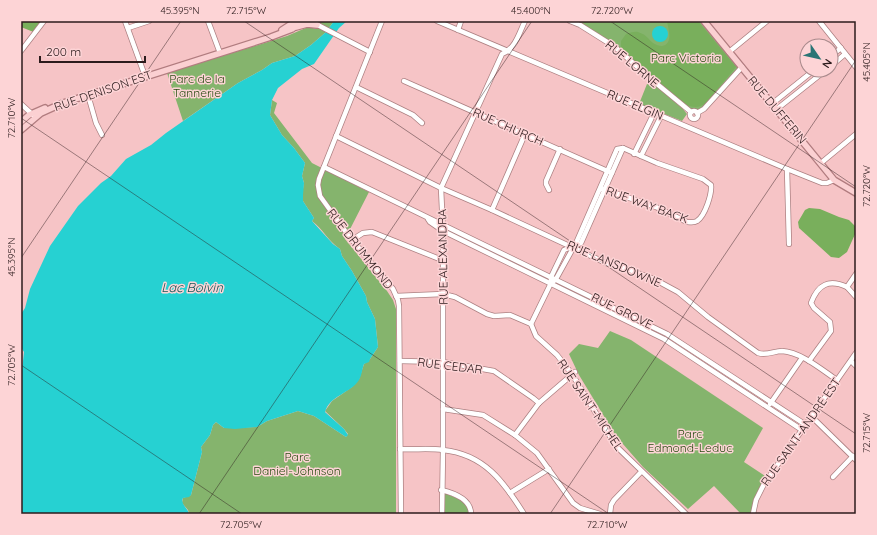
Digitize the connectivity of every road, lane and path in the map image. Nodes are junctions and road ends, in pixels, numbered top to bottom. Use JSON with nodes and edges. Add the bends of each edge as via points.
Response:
{"nodes":[{"id":1,"x":44,"y":21,"type":"edge"},
{"id":2,"x":125,"y":21,"type":"edge"},
{"id":3,"x":149,"y":21,"type":"edge"},
{"id":4,"x":208,"y":21,"type":"edge"},
{"id":5,"x":296,"y":21,"type":"edge"},
{"id":6,"x":302,"y":21,"type":"edge"},
{"id":7,"x":310,"y":21,"type":"edge"},
{"id":8,"x":382,"y":21,"type":"edge"},
{"id":9,"x":437,"y":21,"type":"edge"},
{"id":10,"x":461,"y":21,"type":"edge"},
{"id":11,"x":525,"y":21,"type":"edge"},
{"id":12,"x":570,"y":21,"type":"edge"},
{"id":13,"x":704,"y":21,"type":"edge"},
{"id":14,"x":767,"y":21,"type":"edge"},
{"id":15,"x":819,"y":21,"type":"edge"},
{"id":16,"x":317,"y":24,"type":"edge"},
{"id":17,"x":128,"y":28,"type":"junction"},
{"id":18,"x":292,"y":29,"type":"junction"},
{"id":19,"x":458,"y":30,"type":"junction"},
{"id":20,"x":274,"y":36,"type":"junction"},
{"id":21,"x":841,"y":48,"type":"joint"},
{"id":22,"x":21,"y":51,"type":"edge"},
{"id":23,"x":509,"y":51,"type":"junction"},
{"id":24,"x":370,"y":52,"type":"junction"},
{"id":25,"x":729,"y":52,"type":"junction"},
{"id":26,"x":220,"y":53,"type":"junction"},
{"id":27,"x":845,"y":54,"type":"junction"},
{"id":28,"x":839,"y":59,"type":"edge"},
{"id":29,"x":742,"y":67,"type":"junction"},
{"id":30,"x":856,"y":67,"type":"edge"},
{"id":31,"x":145,"y":76,"type":"junction"},
{"id":32,"x":804,"y":78,"type":"edge"},
{"id":33,"x":816,"y":78,"type":"edge"},
{"id":34,"x":814,"y":80,"type":"joint"},
{"id":35,"x":404,"y":81,"type":"dead end"},
{"id":36,"x":356,"y":87,"type":"junction"},
{"id":37,"x":88,"y":95,"type":"junction"},
{"id":38,"x":773,"y":103,"type":"junction"},
{"id":39,"x":21,"y":104,"type":"edge"},
{"id":40,"x":777,"y":109,"type":"junction"},
{"id":41,"x":476,"y":112,"type":"junction"},
{"id":42,"x":691,"y":112,"type":"junction"},
{"id":43,"x":654,"y":113,"type":"junction"},
{"id":44,"x":697,"y":113,"type":"junction"},
{"id":45,"x":33,"y":116,"type":"junction"},
{"id":46,"x":660,"y":116,"type":"junction"},
{"id":47,"x":691,"y":118,"type":"junction"},
{"id":48,"x":21,"y":122,"type":"edge"},
{"id":49,"x":422,"y":123,"type":"dead end"},
{"id":50,"x":688,"y":127,"type":"junction"},
{"id":51,"x":21,"y":130,"type":"edge"},
{"id":52,"x":525,"y":134,"type":"junction"},
{"id":53,"x":856,"y":134,"type":"edge"},
{"id":54,"x":102,"y":135,"type":"dead end"},
{"id":55,"x":336,"y":136,"type":"junction"},
{"id":56,"x":643,"y":137,"type":"junction"},
{"id":57,"x":649,"y":139,"type":"junction"},
{"id":58,"x":560,"y":149,"type":"junction"},
{"id":59,"x":634,"y":154,"type":"junction"},
{"id":60,"x":640,"y":156,"type":"junction"},
{"id":61,"x":821,"y":163,"type":"junction"},
{"id":62,"x":324,"y":167,"type":"junction"},
{"id":63,"x":788,"y":169,"type":"junction"},
{"id":64,"x":610,"y":172,"type":"junction"},
{"id":65,"x":834,"y":180,"type":"junction"},
{"id":66,"x":441,"y":188,"type":"junction"},
{"id":67,"x":602,"y":189,"type":"junction"},
{"id":68,"x":549,"y":190,"type":"dead end"},
{"id":69,"x":856,"y":193,"type":"edge"},
{"id":70,"x":492,"y":210,"type":"junction"},
{"id":71,"x":427,"y":217,"type":"junction"},
{"id":72,"x":443,"y":225,"type":"junction"},
{"id":73,"x":443,"y":231,"type":"junction"},
{"id":74,"x":352,"y":240,"type":"junction"},
{"id":75,"x":789,"y":244,"type":"dead end"},
{"id":76,"x":573,"y":248,"type":"junction"},
{"id":77,"x":442,"y":260,"type":"junction"},
{"id":78,"x":856,"y":274,"type":"edge"},
{"id":79,"x":554,"y":278,"type":"junction"},
{"id":80,"x":551,"y":283,"type":"junction"},
{"id":81,"x":847,"y":287,"type":"junction"},
{"id":82,"x":443,"y":294,"type":"junction"},
{"id":83,"x":396,"y":296,"type":"junction"},
{"id":84,"x":856,"y":297,"type":"edge"},
{"id":85,"x":531,"y":324,"type":"junction"},
{"id":86,"x":856,"y":353,"type":"edge"},
{"id":87,"x":802,"y":358,"type":"junction"},
{"id":88,"x":400,"y":361,"type":"junction"},
{"id":89,"x":809,"y":361,"type":"junction"},
{"id":90,"x":851,"y":361,"type":"junction"},
{"id":91,"x":443,"y":362,"type":"junction"},
{"id":92,"x":856,"y":366,"type":"edge"},
{"id":93,"x":574,"y":373,"type":"junction"},
{"id":94,"x":837,"y":380,"type":"junction"},
{"id":95,"x":772,"y":402,"type":"junction"},
{"id":96,"x":538,"y":403,"type":"junction"},
{"id":97,"x":768,"y":407,"type":"junction"},
{"id":98,"x":443,"y":409,"type":"junction"},
{"id":99,"x":812,"y":417,"type":"junction"},
{"id":100,"x":806,"y":425,"type":"junction"},
{"id":101,"x":802,"y":430,"type":"junction"},
{"id":102,"x":515,"y":435,"type":"junction"},
{"id":103,"x":400,"y":449,"type":"junction"},
{"id":104,"x":443,"y":450,"type":"junction"},
{"id":105,"x":854,"y":458,"type":"edge"},
{"id":106,"x":549,"y":469,"type":"junction"},
{"id":107,"x":641,"y":472,"type":"junction"},
{"id":108,"x":833,"y":477,"type":"dead end"},
{"id":109,"x":442,"y":490,"type":"junction"},
{"id":110,"x":510,"y":493,"type":"junction"},
{"id":111,"x":400,"y":514,"type":"edge"},
{"id":112,"x":442,"y":514,"type":"edge"},
{"id":113,"x":471,"y":514,"type":"edge"},
{"id":114,"x":524,"y":514,"type":"edge"},
{"id":115,"x":600,"y":514,"type":"edge"},
{"id":116,"x":610,"y":514,"type":"edge"},
{"id":117,"x":686,"y":514,"type":"edge"},
{"id":118,"x":753,"y":514,"type":"edge"}],
"edges":[{"from":1,"to":22,"type":"street"},
{"from":2,"to":17,"type":"street"},
{"from":3,"to":17,"type":"street"},
{"from":4,"to":26,"type":"street"},
{"from":5,"to":20,"type":"main road"},
{"from":6,"to":18,"type":"main road","name":"RUE DENISON EST"},
{"from":7,"to":16,"type":"street"},
{"from":8,"to":24,"type":"street","name":"RUE DRUMMOND"},
{"from":9,"to":19,"type":"street","name":"RUE ELGIN"},
{"from":10,"to":19,"type":"street"},
{"from":11,"to":23,"type":"street","name":"RUE ALEXANDRA"},
{"from":12,"to":42,"type":"street","name":"RUE LORNE","via":[[615,47]]},
{"from":13,"to":25,"type":"main road","name":"RUE DUFFERIN"},
{"from":14,"to":25,"type":"street"},
{"from":15,"to":21,"type":"street"},
{"from":16,"to":18,"type":"main road"},
{"from":16,"to":24,"type":"street"},
{"from":17,"to":31,"type":"street"},
{"from":18,"to":20,"type":"main road","name":"RUE DENISON EST"},
{"from":19,"to":23,"type":"street","name":"RUE ELGIN"},
{"from":20,"to":26,"type":"main road","name":"RUE DENISON EST"},
{"from":21,"to":27,"type":"street"},
{"from":23,"to":41,"type":"street","name":"RUE ALEXANDRA","via":[[502,54]]},
{"from":23,"to":43,"type":"street","name":"RUE ELGIN"},
{"from":24,"to":36,"type":"street","name":"RUE DRUMMOND"},
{"from":25,"to":29,"type":"main road","name":"RUE DUFFERIN"},
{"from":26,"to":31,"type":"main road","name":"RUE DENISON EST"},
{"from":27,"to":28,"type":"street"},
{"from":27,"to":30,"type":"street"},
{"from":29,"to":38,"type":"main road","name":"RUE DUFFERIN"},
{"from":29,"to":44,"type":"street","via":[[704,109]]},
{"from":31,"to":37,"type":"main road","name":"RUE DENISON EST"},
{"from":32,"to":38,"type":"street"},
{"from":33,"to":34,"type":"street"},
{"from":34,"to":40,"type":"street"},
{"from":35,"to":41,"type":"street","name":"RUE CHURCH"},
{"from":36,"to":49,"type":"street","via":[[413,115]]},
{"from":36,"to":55,"type":"street","name":"RUE DRUMMOND"},
{"from":37,"to":45,"type":"main road","name":"RUE DENISON EST","via":[[43,108]]},
{"from":37,"to":54,"type":"street"},
{"from":38,"to":40,"type":"main road","name":"RUE DUFFERIN"},
{"from":39,"to":45,"type":"street"},
{"from":40,"to":61,"type":"main road","name":"RUE DUFFERIN"},
{"from":41,"to":52,"type":"street","name":"RUE CHURCH"},
{"from":41,"to":66,"type":"street","name":"RUE ALEXANDRA"},
{"from":42,"to":44,"type":"street"},
{"from":42,"to":47,"type":"street"},
{"from":43,"to":46,"type":"street","name":"RUE ELGIN"},
{"from":43,"to":56,"type":"street"},
{"from":44,"to":47,"type":"street","via":[[697,118]]},
{"from":45,"to":48,"type":"main road"},
{"from":45,"to":51,"type":"main road"},
{"from":46,"to":50,"type":"street","name":"RUE ELGIN"},
{"from":46,"to":57,"type":"street"},
{"from":47,"to":50,"type":"street"},
{"from":50,"to":63,"type":"street","name":"RUE ELGIN"},
{"from":52,"to":58,"type":"street","name":"RUE CHURCH"},
{"from":52,"to":70,"type":"street"},
{"from":53,"to":61,"type":"street"},
{"from":55,"to":62,"type":"street","name":"RUE DRUMMOND"},
{"from":55,"to":66,"type":"street","name":"RUE LANSDOWNE"},
{"from":56,"to":57,"type":"street"},
{"from":56,"to":59,"type":"street"},
{"from":57,"to":60,"type":"street"},
{"from":58,"to":64,"type":"street","name":"RUE CHURCH"},
{"from":58,"to":68,"type":"street","via":[[546,181]]},
{"from":59,"to":60,"type":"street","name":"RUE WAY BACK"},
{"from":59,"to":64,"type":"street","name":"RUE WAY BACK","via":[[623,148],[617,149]]},
{"from":60,"to":67,"type":"street","name":"RUE WAY BACK","via":[[708,182],[712,192],[703,216],[693,223],[687,222]]},
{"from":61,"to":65,"type":"main road","name":"RUE DUFFERIN"},
{"from":62,"to":71,"type":"street","name":"RUE GROVE"},
{"from":62,"to":74,"type":"street","name":"RUE DRUMMOND","via":[[318,185],[320,196]]},
{"from":63,"to":65,"type":"street","name":"RUE ELGIN","via":[[822,183]]},
{"from":63,"to":75,"type":"street"},
{"from":64,"to":67,"type":"street"},
{"from":65,"to":69,"type":"main road","name":"RUE DUFFERIN"},
{"from":66,"to":70,"type":"street","name":"RUE LANSDOWNE"},
{"from":66,"to":72,"type":"street","name":"RUE ALEXANDRA"},
{"from":67,"to":76,"type":"street"},
{"from":70,"to":76,"type":"street","name":"RUE LANSDOWNE"},
{"from":71,"to":72,"type":"street","name":"RUE GROVE"},
{"from":71,"to":73,"type":"street","name":"RUE GROVE"},
{"from":72,"to":73,"type":"street","name":"RUE ALEXANDRA"},
{"from":72,"to":79,"type":"street","name":"RUE GROVE"},
{"from":73,"to":77,"type":"street","name":"RUE ALEXANDRA"},
{"from":73,"to":80,"type":"street","name":"RUE GROVE"},
{"from":74,"to":77,"type":"street","via":[[363,233],[372,232]]},
{"from":74,"to":83,"type":"street","name":"RUE DRUMMOND"},
{"from":76,"to":79,"type":"street"},
{"from":76,"to":87,"type":"street","name":"RUE LANSDOWNE","via":[[606,263],[654,279],[678,292],[758,354],[781,351]]},
{"from":77,"to":82,"type":"street","name":"RUE ALEXANDRA"},
{"from":78,"to":81,"type":"street"},
{"from":79,"to":80,"type":"street"},
{"from":79,"to":95,"type":"street","name":"RUE GROVE","via":[[667,334]]},
{"from":80,"to":85,"type":"street"},
{"from":80,"to":97,"type":"street","name":"RUE GROVE","via":[[664,339]]},
{"from":81,"to":84,"type":"street"},
{"from":81,"to":89,"type":"street","via":[[834,282],[826,283],[813,297],[811,303],[830,322],[831,331]]},
{"from":82,"to":83,"type":"street"},
{"from":82,"to":85,"type":"street","via":[[455,297],[487,314],[510,315]]},
{"from":82,"to":91,"type":"street","name":"RUE ALEXANDRA"},
{"from":83,"to":88,"type":"street","name":"RUE DRUMMOND","via":[[399,306]]},
{"from":85,"to":93,"type":"street","name":"RUE SAINT-MICHEL","via":[[536,336]]},
{"from":86,"to":90,"type":"street","name":"RUE SAINT-ANDRÉ EST"},
{"from":87,"to":89,"type":"street","name":"RUE LANSDOWNE"},
{"from":87,"to":95,"type":"street"},
{"from":88,"to":91,"type":"street","name":"RUE CEDAR"},
{"from":88,"to":103,"type":"street","name":"RUE DRUMMOND"},
{"from":89,"to":94,"type":"street","name":"RUE LANSDOWNE"},
{"from":90,"to":92,"type":"street"},
{"from":90,"to":94,"type":"street","name":"RUE SAINT-ANDRÉ EST"},
{"from":91,"to":96,"type":"street","name":"RUE CEDAR","via":[[494,371]]},
{"from":91,"to":98,"type":"street","name":"RUE ALEXANDRA"},
{"from":93,"to":96,"type":"street"},
{"from":93,"to":107,"type":"street","name":"RUE SAINT-MICHEL","via":[[612,440]]},
{"from":94,"to":99,"type":"street","name":"RUE SAINT-ANDRÉ EST"},
{"from":95,"to":97,"type":"street"},
{"from":95,"to":100,"type":"street","name":"RUE GROVE"},
{"from":96,"to":102,"type":"street"},
{"from":97,"to":101,"type":"street","name":"RUE GROVE"},
{"from":98,"to":102,"type":"street","via":[[483,416]]},
{"from":98,"to":104,"type":"street","name":"RUE ALEXANDRA"},
{"from":99,"to":100,"type":"street","name":"RUE SAINT-ANDRÉ EST"},
{"from":99,"to":105,"type":"street"},
{"from":100,"to":101,"type":"street","name":"RUE SAINT-ANDRÉ EST"},
{"from":101,"to":118,"type":"street","name":"RUE SAINT-ANDRÉ EST","via":[[764,484],[756,500]]},
{"from":102,"to":106,"type":"street","via":[[537,453]]},
{"from":103,"to":104,"type":"street"},
{"from":103,"to":111,"type":"street","name":"RUE DRUMMOND"},
{"from":104,"to":109,"type":"street","name":"RUE ALEXANDRA"},
{"from":104,"to":110,"type":"street","via":[[462,454],[479,462],[492,471]]},
{"from":105,"to":108,"type":"street"},
{"from":106,"to":110,"type":"street"},
{"from":106,"to":115,"type":"street","via":[[573,503]]},
{"from":107,"to":116,"type":"street","via":[[614,500]]},
{"from":107,"to":117,"type":"street","name":"RUE SAINT-MICHEL"},
{"from":109,"to":112,"type":"street","name":"RUE ALEXANDRA"},
{"from":109,"to":113,"type":"street","via":[[465,500]]},
{"from":110,"to":114,"type":"street"}]}
